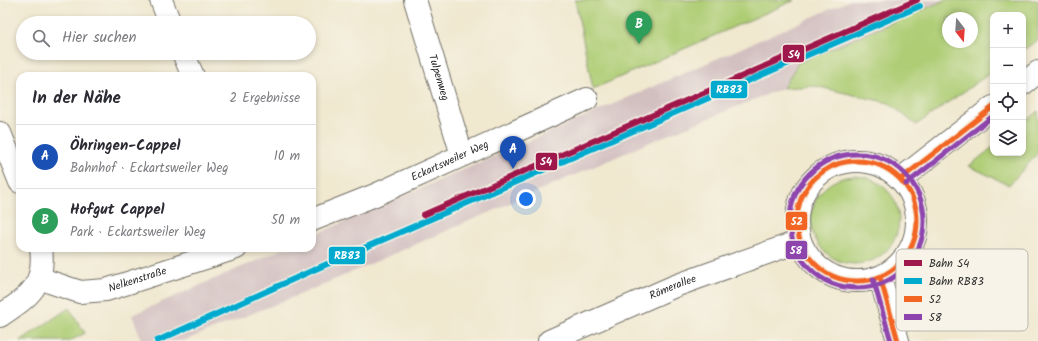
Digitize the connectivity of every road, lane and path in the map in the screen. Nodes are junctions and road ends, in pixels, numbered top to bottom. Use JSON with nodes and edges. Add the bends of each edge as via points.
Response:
{"nodes":[{"id":1,"x":161,"y":0,"type":"edge"},
{"id":2,"x":415,"y":0,"type":"edge"},
{"id":3,"x":167,"y":16,"type":"edge"},
{"id":4,"x":186,"y":60,"type":"edge"},
{"id":5,"x":191,"y":72,"type":"edge"},
{"id":6,"x":1038,"y":72,"type":"edge"},
{"id":7,"x":1026,"y":82,"type":"edge"},
{"id":8,"x":587,"y":99,"type":"dead end"},
{"id":9,"x":990,"y":109,"type":"edge"},
{"id":10,"x":0,"y":133,"type":"edge"},
{"id":11,"x":462,"y":156,"type":"junction"},
{"id":12,"x":16,"y":172,"type":"edge"},
{"id":13,"x":902,"y":178,"type":"junction"},
{"id":14,"x":316,"y":218,"type":"edge"},
{"id":15,"x":800,"y":241,"type":"junction"},
{"id":16,"x":910,"y":249,"type":"edge"},
{"id":17,"x":41,"y":252,"type":"edge"},
{"id":18,"x":224,"y":252,"type":"edge"},
{"id":19,"x":896,"y":266,"type":"edge"},
{"id":20,"x":40,"y":277,"type":"junction"},
{"id":21,"x":880,"y":277,"type":"junction"},
{"id":22,"x":0,"y":316,"type":"edge"},
{"id":23,"x":549,"y":341,"type":"edge"},
{"id":24,"x":898,"y":341,"type":"edge"}],
"edges":[{"from":1,"to":3,"type":"street"},
{"from":2,"to":11,"type":"street","name":"Tulpenweg"},
{"from":4,"to":5,"type":"street"},
{"from":6,"to":7,"type":"street"},
{"from":8,"to":11,"type":"street","name":"Eckartsweiler Weg"},
{"from":9,"to":13,"type":"street"},
{"from":10,"to":12,"type":"street"},
{"from":11,"to":14,"type":"street","name":"Eckartsweiler Weg"},
{"from":13,"to":15,"type":"street","via":[[869,160],[850,160],[832,165],[813,178],[801,197],[796,219]]},
{"from":13,"to":16,"type":"street","via":[[917,208],[917,231]]},
{"from":15,"to":21,"type":"street","via":[[811,260],[832,276],[848,281]]},
{"from":15,"to":23,"type":"street","name":"Römerallee","via":[[675,286]]},
{"from":17,"to":20,"type":"street"},
{"from":18,"to":20,"type":"street","name":"Nelkenstraße","via":[[106,290],[80,292]]},
{"from":19,"to":21,"type":"street"},
{"from":20,"to":22,"type":"street","via":[[30,293]]},
{"from":21,"to":24,"type":"street"}]}
